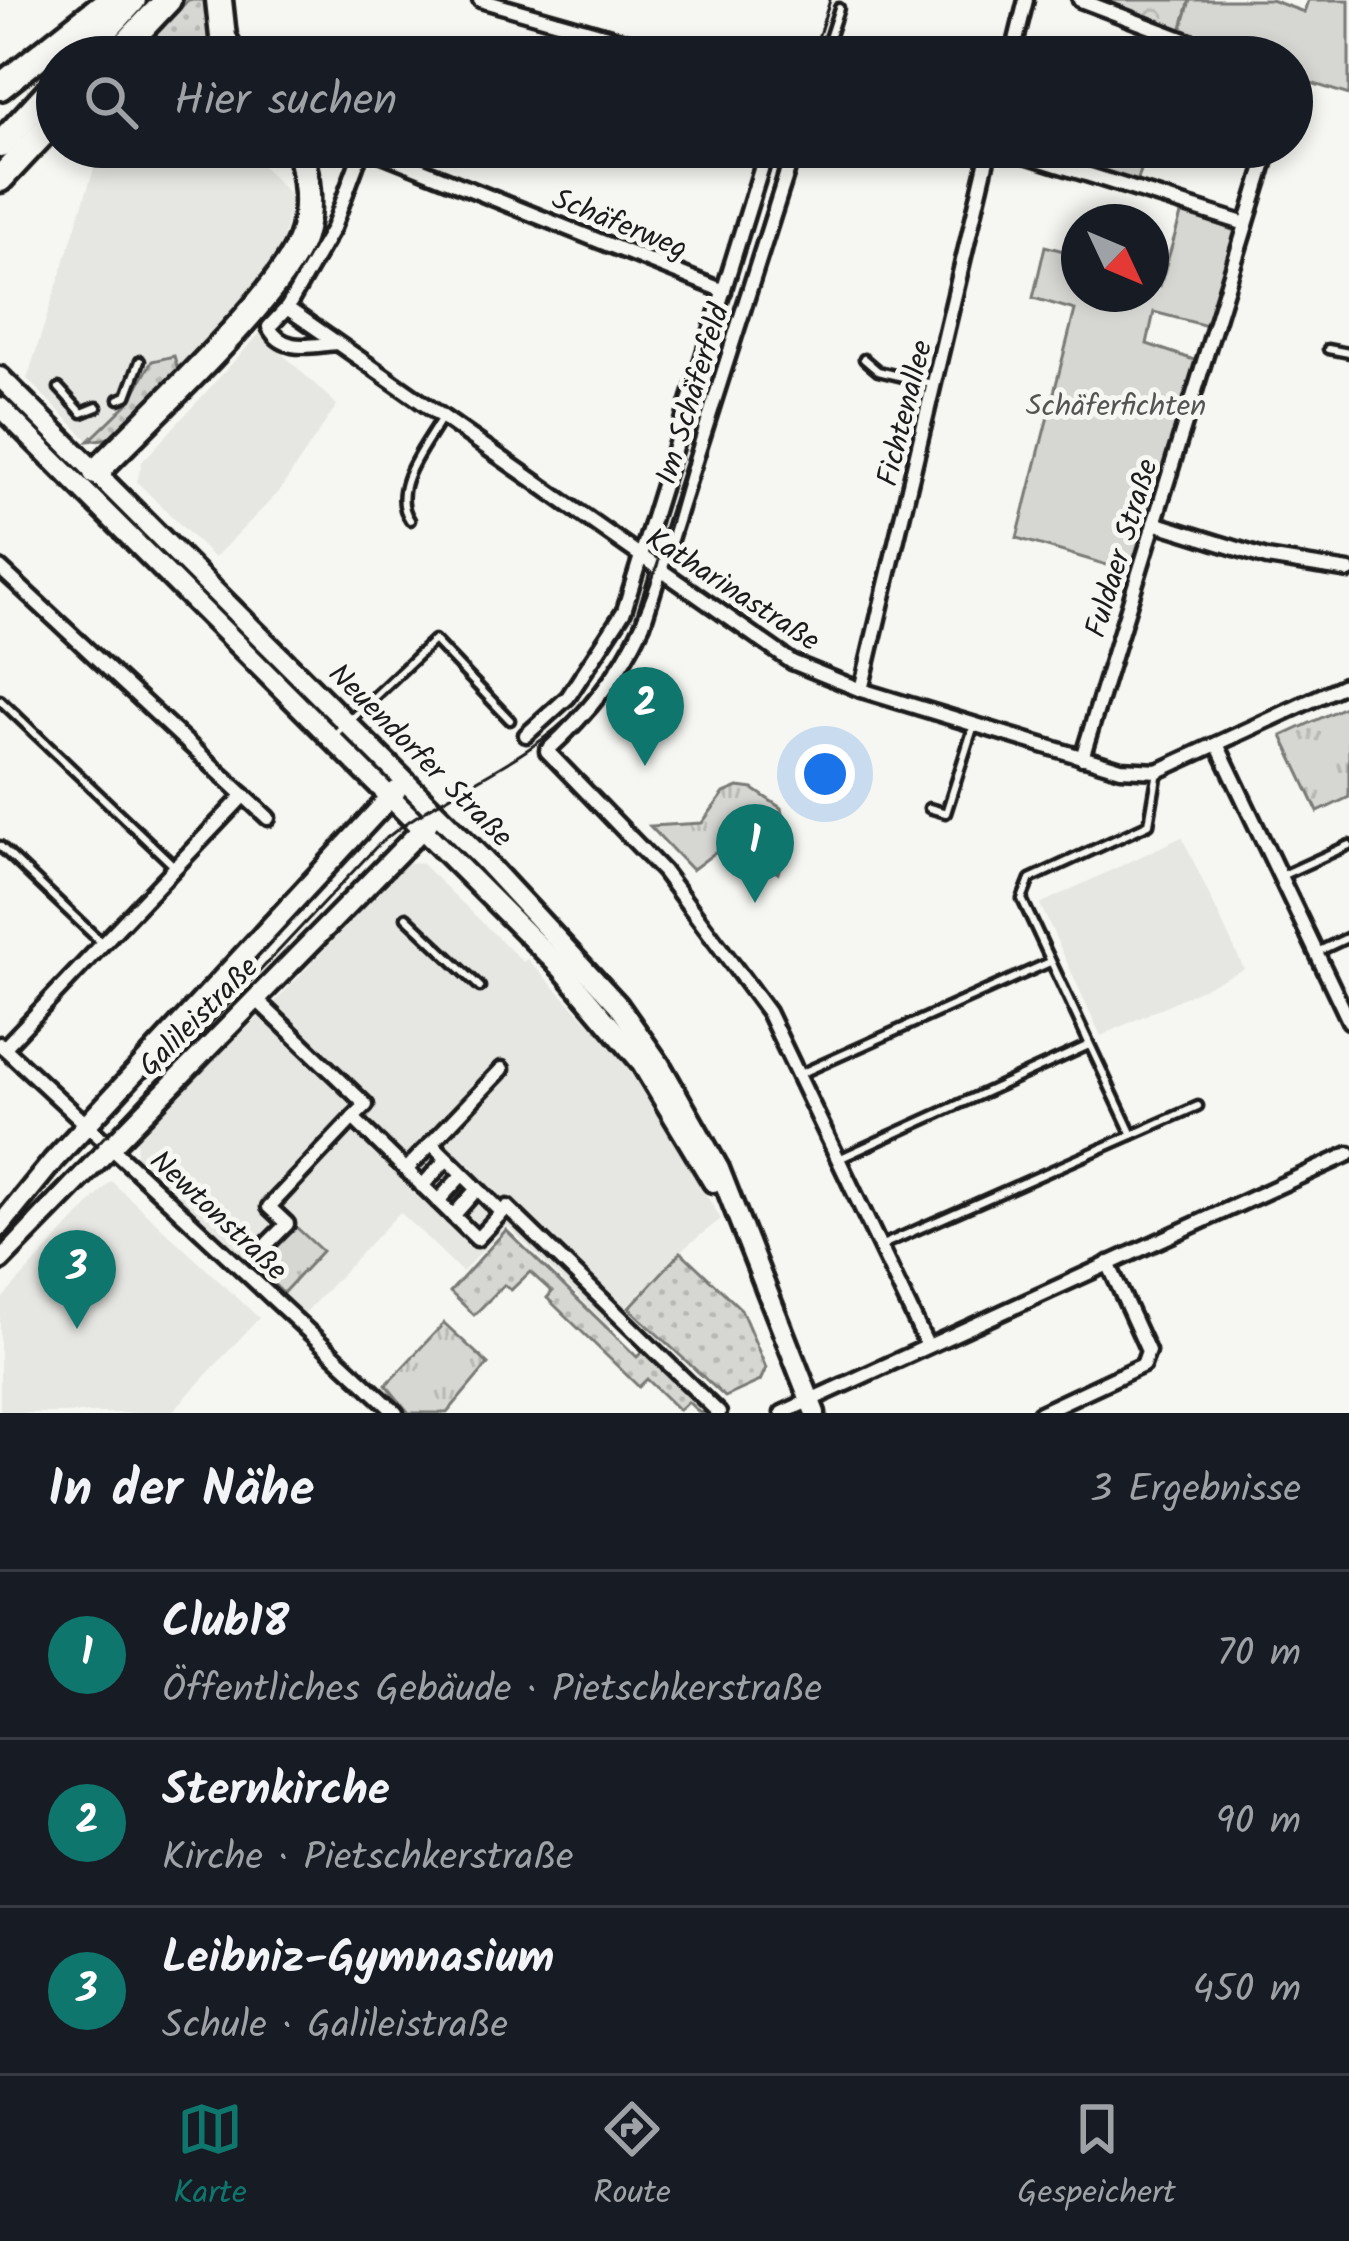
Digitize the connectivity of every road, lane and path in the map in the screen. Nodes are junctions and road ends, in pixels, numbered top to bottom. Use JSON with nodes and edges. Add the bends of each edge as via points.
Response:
{"nodes":[{"id":1,"x":110,"y":0,"type":"edge"},
{"id":2,"x":133,"y":0,"type":"edge"},
{"id":3,"x":168,"y":0,"type":"edge"},
{"id":4,"x":219,"y":0,"type":"edge"},
{"id":5,"x":480,"y":0,"type":"edge"},
{"id":6,"x":1026,"y":0,"type":"edge"},
{"id":7,"x":1080,"y":0,"type":"edge"},
{"id":8,"x":839,"y":8,"type":"dead end"},
{"id":9,"x":64,"y":36,"type":"edge"},
{"id":10,"x":100,"y":36,"type":"edge"},
{"id":11,"x":135,"y":36,"type":"edge"},
{"id":12,"x":223,"y":36,"type":"edge"},
{"id":13,"x":607,"y":36,"type":"edge"},
{"id":14,"x":830,"y":36,"type":"edge"},
{"id":15,"x":1017,"y":36,"type":"edge"},
{"id":16,"x":1175,"y":36,"type":"edge"},
{"id":17,"x":36,"y":59,"type":"edge"},
{"id":18,"x":0,"y":87,"type":"edge"},
{"id":19,"x":36,"y":106,"type":"edge"},
{"id":20,"x":36,"y":140,"type":"edge"},
{"id":21,"x":0,"y":145,"type":"edge"},
{"id":22,"x":305,"y":168,"type":"edge"},
{"id":23,"x":356,"y":168,"type":"edge"},
{"id":24,"x":416,"y":168,"type":"edge"},
{"id":25,"x":762,"y":168,"type":"edge"},
{"id":26,"x":787,"y":168,"type":"edge"},
{"id":27,"x":985,"y":168,"type":"edge"},
{"id":28,"x":1067,"y":168,"type":"edge"},
{"id":29,"x":1263,"y":168,"type":"edge"},
{"id":30,"x":0,"y":179,"type":"edge"},
{"id":31,"x":1246,"y":224,"type":"junction"},
{"id":32,"x":724,"y":291,"type":"junction"},
{"id":33,"x":287,"y":308,"type":"junction"},
{"id":34,"x":338,"y":343,"type":"junction"},
{"id":35,"x":1328,"y":349,"type":"dead end"},
{"id":36,"x":1349,"y":352,"type":"edge"},
{"id":37,"x":864,"y":358,"type":"dead end"},
{"id":38,"x":140,"y":361,"type":"dead end"},
{"id":39,"x":0,"y":377,"type":"edge"},
{"id":40,"x":936,"y":385,"type":"junction"},
{"id":41,"x":59,"y":388,"type":"dead end"},
{"id":42,"x":119,"y":399,"type":"dead end"},
{"id":43,"x":0,"y":407,"type":"edge"},
{"id":44,"x":98,"y":407,"type":"dead end"},
{"id":45,"x":442,"y":417,"type":"junction"},
{"id":46,"x":87,"y":481,"type":"junction"},
{"id":47,"x":410,"y":520,"type":"dead end"},
{"id":48,"x":1154,"y":523,"type":"junction"},
{"id":49,"x":176,"y":552,"type":"junction"},
{"id":50,"x":640,"y":558,"type":"junction"},
{"id":51,"x":0,"y":568,"type":"edge"},
{"id":52,"x":159,"y":570,"type":"junction"},
{"id":53,"x":1349,"y":571,"type":"edge"},
{"id":54,"x":662,"y":573,"type":"junction"},
{"id":55,"x":1349,"y":683,"type":"edge"},
{"id":56,"x":861,"y":690,"type":"junction"},
{"id":57,"x":0,"y":700,"type":"edge"},
{"id":58,"x":510,"y":720,"type":"dead end"},
{"id":59,"x":346,"y":723,"type":"junction"},
{"id":60,"x":974,"y":724,"type":"junction"},
{"id":61,"x":526,"y":735,"type":"dead end"},
{"id":62,"x":330,"y":739,"type":"junction"},
{"id":63,"x":1217,"y":744,"type":"junction"},
{"id":64,"x":1082,"y":758,"type":"junction"},
{"id":65,"x":1158,"y":771,"type":"junction"},
{"id":66,"x":397,"y":790,"type":"junction"},
{"id":67,"x":244,"y":795,"type":"junction"},
{"id":68,"x":929,"y":808,"type":"dead end"},
{"id":69,"x":437,"y":814,"type":"junction"},
{"id":70,"x":268,"y":818,"type":"dead end"},
{"id":71,"x":422,"y":829,"type":"junction"},
{"id":72,"x":1349,"y":845,"type":"edge"},
{"id":73,"x":0,"y":846,"type":"edge"},
{"id":74,"x":175,"y":867,"type":"junction"},
{"id":75,"x":1280,"y":877,"type":"junction"},
{"id":76,"x":406,"y":917,"type":"dead end"},
{"id":77,"x":1349,"y":937,"type":"edge"},
{"id":78,"x":103,"y":944,"type":"junction"},
{"id":79,"x":1315,"y":953,"type":"junction"},
{"id":80,"x":1050,"y":962,"type":"junction"},
{"id":81,"x":480,"y":987,"type":"dead end"},
{"id":82,"x":258,"y":1000,"type":"junction"},
{"id":83,"x":1349,"y":1021,"type":"edge"},
{"id":84,"x":1090,"y":1045,"type":"junction"},
{"id":85,"x":3,"y":1052,"type":"edge"},
{"id":86,"x":502,"y":1069,"type":"dead end"},
{"id":87,"x":800,"y":1074,"type":"junction"},
{"id":88,"x":1198,"y":1106,"type":"dead end"},
{"id":89,"x":353,"y":1118,"type":"junction"},
{"id":90,"x":87,"y":1125,"type":"junction"},
{"id":91,"x":1132,"y":1135,"type":"junction"},
{"id":92,"x":431,"y":1143,"type":"junction"},
{"id":93,"x":112,"y":1148,"type":"junction"},
{"id":94,"x":1349,"y":1154,"type":"edge"},
{"id":95,"x":842,"y":1158,"type":"junction"},
{"id":96,"x":447,"y":1159,"type":"junction"},
{"id":97,"x":406,"y":1170,"type":"junction"},
{"id":98,"x":462,"y":1174,"type":"junction"},
{"id":99,"x":422,"y":1186,"type":"junction"},
{"id":100,"x":477,"y":1189,"type":"junction"},
{"id":101,"x":438,"y":1201,"type":"junction"},
{"id":102,"x":502,"y":1213,"type":"junction"},
{"id":103,"x":452,"y":1216,"type":"junction"},
{"id":104,"x":737,"y":1222,"type":"junction"},
{"id":105,"x":0,"y":1226,"type":"edge"},
{"id":106,"x":268,"y":1243,"type":"dead end"},
{"id":107,"x":880,"y":1246,"type":"junction"},
{"id":108,"x":0,"y":1260,"type":"edge"},
{"id":109,"x":1108,"y":1263,"type":"junction"},
{"id":110,"x":927,"y":1346,"type":"junction"},
{"id":111,"x":812,"y":1407,"type":"edge"},
{"id":112,"x":396,"y":1413,"type":"edge"},
{"id":113,"x":719,"y":1413,"type":"edge"},
{"id":114,"x":782,"y":1413,"type":"edge"},
{"id":115,"x":1040,"y":1413,"type":"edge"}],
"edges":[{"from":1,"to":9,"type":"highway"},
{"from":2,"to":10,"type":"highway"},
{"from":3,"to":11,"type":"highway"},
{"from":4,"to":12,"type":"highway"},
{"from":5,"to":13,"type":"street"},
{"from":6,"to":15,"type":"street"},
{"from":7,"to":16,"type":"street"},
{"from":8,"to":14,"type":"lane"},
{"from":17,"to":18,"type":"highway"},
{"from":19,"to":21,"type":"highway"},
{"from":20,"to":30,"type":"highway"},
{"from":22,"to":46,"type":"highway","via":[[308,211],[294,258]]},
{"from":23,"to":33,"type":"street","name":"Schäferweg","via":[[333,229]]},
{"from":24,"to":32,"type":"street","name":"Schäferweg"},
{"from":25,"to":32,"type":"street","name":"Im Schäferfeld"},
{"from":26,"to":54,"type":"street","name":"Im Schäferfeld"},
{"from":27,"to":40,"type":"street","name":"Fichtenallee"},
{"from":28,"to":31,"type":"street"},
{"from":29,"to":31,"type":"street","name":"Fuldaer Straße"},
{"from":31,"to":48,"type":"street","name":"Fuldaer Straße"},
{"from":32,"to":50,"type":"street","name":"Im Schäferfeld"},
{"from":33,"to":34,"type":"street","name":"Katharinastraße"},
{"from":33,"to":34,"type":"street","via":[[269,327],[274,338],[292,347]]},
{"from":34,"to":45,"type":"street","name":"Katharinastraße"},
{"from":35,"to":36,"type":"lane"},
{"from":37,"to":40,"type":"lane","via":[[878,371]]},
{"from":38,"to":42,"type":"lane"},
{"from":39,"to":46,"type":"street","name":"Neuendorfer Straße"},
{"from":40,"to":56,"type":"street","name":"Fichtenallee"},
{"from":41,"to":44,"type":"lane","via":[[82,413]]},
{"from":43,"to":46,"type":"street","name":"Neuendorfer Straße"},
{"from":45,"to":47,"type":"lane","via":[[404,484]]},
{"from":45,"to":50,"type":"street","name":"Katharinastraße"},
{"from":46,"to":49,"type":"street","name":"Neuendorfer Straße"},
{"from":46,"to":52,"type":"street","name":"Neuendorfer Straße"},
{"from":48,"to":53,"type":"street","via":[[1268,558]]},
{"from":48,"to":64,"type":"street","name":"Fuldaer Straße"},
{"from":49,"to":52,"type":"street"},
{"from":49,"to":59,"type":"street","name":"Neuendorfer Straße"},
{"from":50,"to":54,"type":"street","name":"Katharinastraße"},
{"from":50,"to":61,"type":"street","name":"Im Schäferfeld","via":[[599,657]]},
{"from":51,"to":67,"type":"street"},
{"from":52,"to":62,"type":"street","name":"Neuendorfer Straße"},
{"from":54,"to":56,"type":"street","name":"Katharinastraße","via":[[792,662]]},
{"from":54,"to":87,"type":"street","name":"Im Schäferfeld","via":[[618,672],[547,751],[677,889],[748,980]]},
{"from":55,"to":63,"type":"street"},
{"from":56,"to":60,"type":"street","name":"Katharinastraße"},
{"from":57,"to":74,"type":"lane"},
{"from":58,"to":59,"type":"lane","via":[[434,640]]},
{"from":59,"to":62,"type":"lane"},
{"from":59,"to":66,"type":"street","name":"Neuendorfer Straße"},
{"from":60,"to":64,"type":"street","name":"Katharinastraße"},
{"from":60,"to":68,"type":"lane","via":[[946,813]]},
{"from":62,"to":66,"type":"street","name":"Neuendorfer Straße"},
{"from":63,"to":65,"type":"street"},
{"from":63,"to":75,"type":"street"},
{"from":64,"to":65,"type":"street","name":"Katharinastraße"},
{"from":65,"to":80,"type":"lane","via":[[1149,824],[1025,885],[1024,907]]},
{"from":66,"to":69,"type":"street","name":"Neuendorfer Straße"},
{"from":66,"to":71,"type":"street","name":"Neuendorfer Straße"},
{"from":66,"to":90,"type":"street","name":"Galileistraße"},
{"from":67,"to":70,"type":"street"},
{"from":67,"to":74,"type":"street"},
{"from":69,"to":71,"type":"street","name":"Galileistraße"},
{"from":69,"to":104,"type":"street","name":"Neuendorfer Straße","via":[[618,1005],[697,1127]]},
{"from":71,"to":82,"type":"street","name":"Galileistraße"},
{"from":71,"to":104,"type":"street","name":"Neuendorfer Straße","via":[[604,1016]]},
{"from":72,"to":75,"type":"lane"},
{"from":73,"to":78,"type":"lane"},
{"from":74,"to":78,"type":"street"},
{"from":75,"to":79,"type":"street"},
{"from":76,"to":81,"type":"lane"},
{"from":77,"to":79,"type":"lane"},
{"from":78,"to":85,"type":"street"},
{"from":79,"to":83,"type":"street"},
{"from":80,"to":84,"type":"lane"},
{"from":80,"to":87,"type":"lane"},
{"from":82,"to":89,"type":"street","via":[[366,1105]]},
{"from":82,"to":93,"type":"street","name":"Galileistraße"},
{"from":84,"to":91,"type":"lane"},
{"from":84,"to":95,"type":"lane"},
{"from":85,"to":90,"type":"street","name":"Newtonstraße"},
{"from":86,"to":92,"type":"street"},
{"from":87,"to":95,"type":"street"},
{"from":88,"to":91,"type":"lane"},
{"from":89,"to":97,"type":"street"},
{"from":89,"to":106,"type":"street","via":[[269,1207],[287,1224]]},
{"from":90,"to":93,"type":"street","name":"Newtonstraße"},
{"from":90,"to":105,"type":"street","name":"Galileistraße"},
{"from":91,"to":107,"type":"lane"},
{"from":92,"to":96,"type":"street"},
{"from":92,"to":97,"type":"street"},
{"from":93,"to":108,"type":"street","name":"Galileistraße"},
{"from":93,"to":112,"type":"street","name":"Newtonstraße"},
{"from":94,"to":109,"type":"street"},
{"from":95,"to":107,"type":"street"},
{"from":96,"to":98,"type":"street"},
{"from":96,"to":99,"type":"street"},
{"from":97,"to":99,"type":"street"},
{"from":98,"to":100,"type":"street"},
{"from":98,"to":101,"type":"street"},
{"from":99,"to":101,"type":"street"},
{"from":100,"to":102,"type":"street"},
{"from":100,"to":103,"type":"street"},
{"from":101,"to":103,"type":"street"},
{"from":102,"to":103,"type":"street","via":[[477,1239]]},
{"from":102,"to":113,"type":"street","via":[[507,1207]]},
{"from":104,"to":111,"type":"street","name":"Neuendorfer Straße"},
{"from":107,"to":110,"type":"street"},
{"from":109,"to":110,"type":"street"},
{"from":109,"to":115,"type":"street","via":[[1148,1351],[1143,1365]]},
{"from":110,"to":111,"type":"street"},
{"from":111,"to":114,"type":"street"}]}
